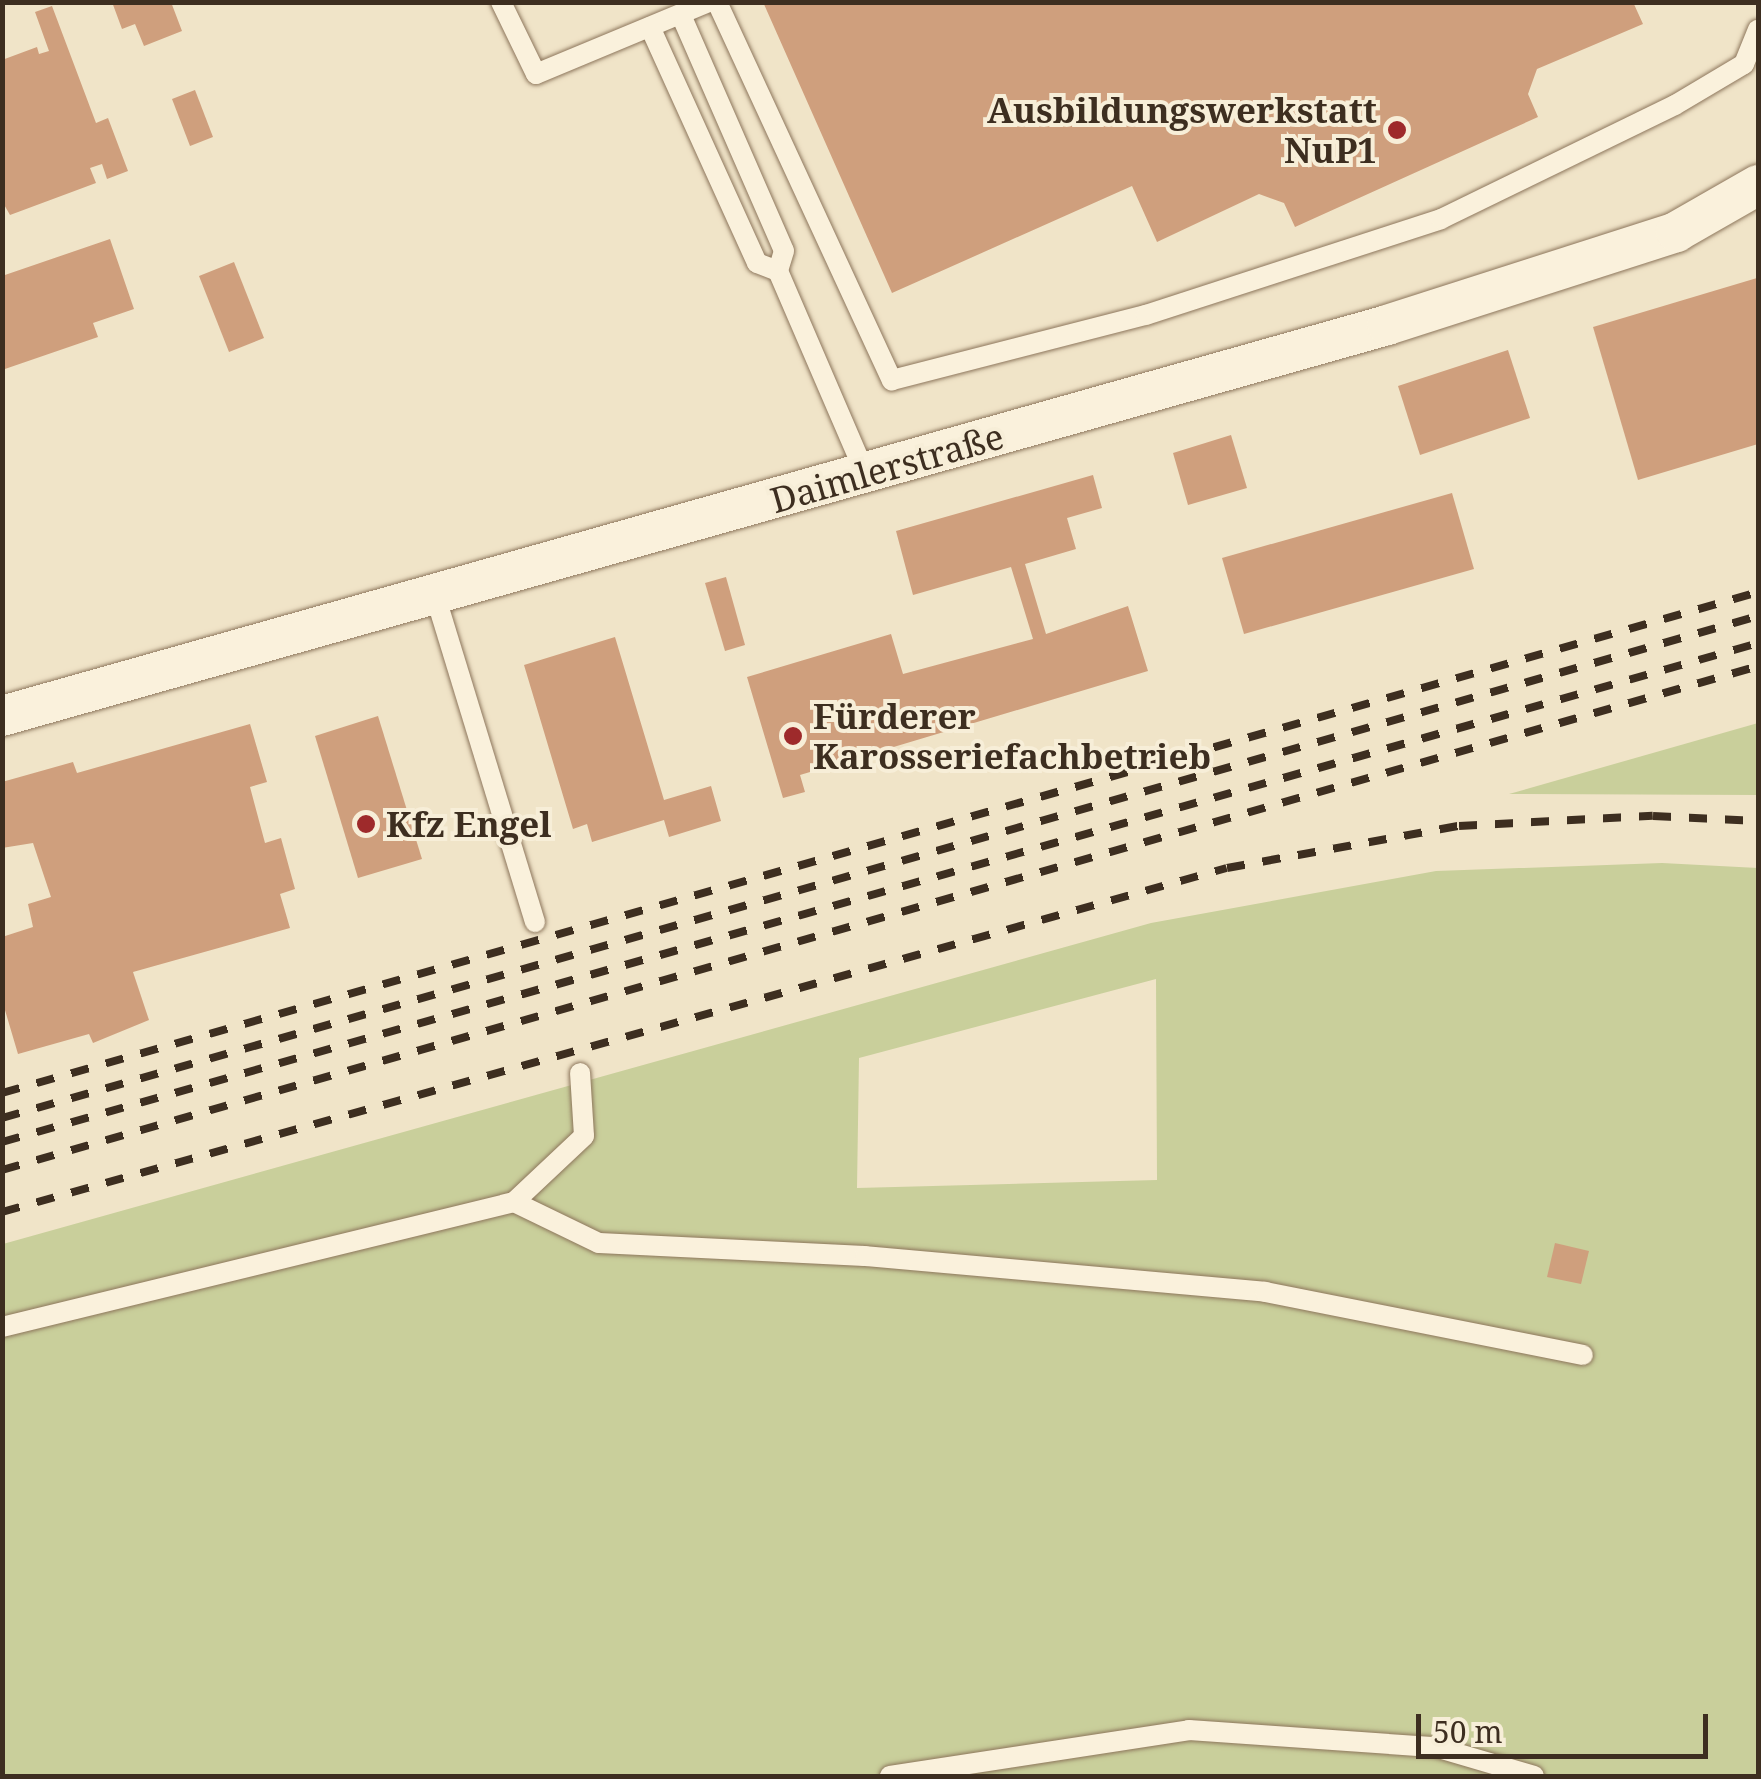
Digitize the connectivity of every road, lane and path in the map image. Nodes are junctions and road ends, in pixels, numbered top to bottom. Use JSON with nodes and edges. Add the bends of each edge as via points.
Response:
{"nodes":[{"id":1,"x":500,"y":2,"type":"edge"},
{"id":2,"x":713,"y":2,"type":"edge"},
{"id":3,"x":680,"y":15,"type":"junction"},
{"id":4,"x":650,"y":27,"type":"junction"},
{"id":5,"x":1758,"y":30,"type":"edge"},
{"id":6,"x":1758,"y":185,"type":"edge"},
{"id":7,"x":778,"y":271,"type":"junction"},
{"id":8,"x":866,"y":474,"type":"junction"},
{"id":9,"x":435,"y":595,"type":"junction"},
{"id":10,"x":2,"y":716,"type":"edge"},
{"id":11,"x":535,"y":922,"type":"dead end"},
{"id":12,"x":580,"y":1072,"type":"dead end"},
{"id":13,"x":514,"y":1202,"type":"junction"},
{"id":14,"x":2,"y":1327,"type":"edge"},
{"id":15,"x":1583,"y":1355,"type":"dead end"},
{"id":16,"x":890,"y":1776,"type":"edge"},
{"id":17,"x":1534,"y":1776,"type":"edge"}],
"edges":[{"from":1,"to":4,"type":"lane","via":[[536,74]]},
{"from":2,"to":3,"type":"lane"},
{"from":2,"to":5,"type":"lane","via":[[892,380],[1146,315],[1442,218],[1675,105],[1744,64]]},
{"from":3,"to":4,"type":"lane"},
{"from":3,"to":7,"type":"lane","via":[[784,251]]},
{"from":4,"to":7,"type":"lane","via":[[757,262]]},
{"from":6,"to":8,"type":"street","name":"Daimlerstraße","via":[[1676,232],[1602,258]]},
{"from":7,"to":8,"type":"lane"},
{"from":8,"to":9,"type":"street","name":"Daimlerstraße"},
{"from":9,"to":10,"type":"street","name":"Daimlerstraße"},
{"from":9,"to":11,"type":"lane"},
{"from":12,"to":13,"type":"lane","via":[[584,1136]]},
{"from":13,"to":14,"type":"lane"},
{"from":13,"to":15,"type":"lane","via":[[599,1243],[864,1256],[1265,1292]]},
{"from":16,"to":17,"type":"lane","via":[[1092,1741],[1262,1730],[1434,1747]]}]}
